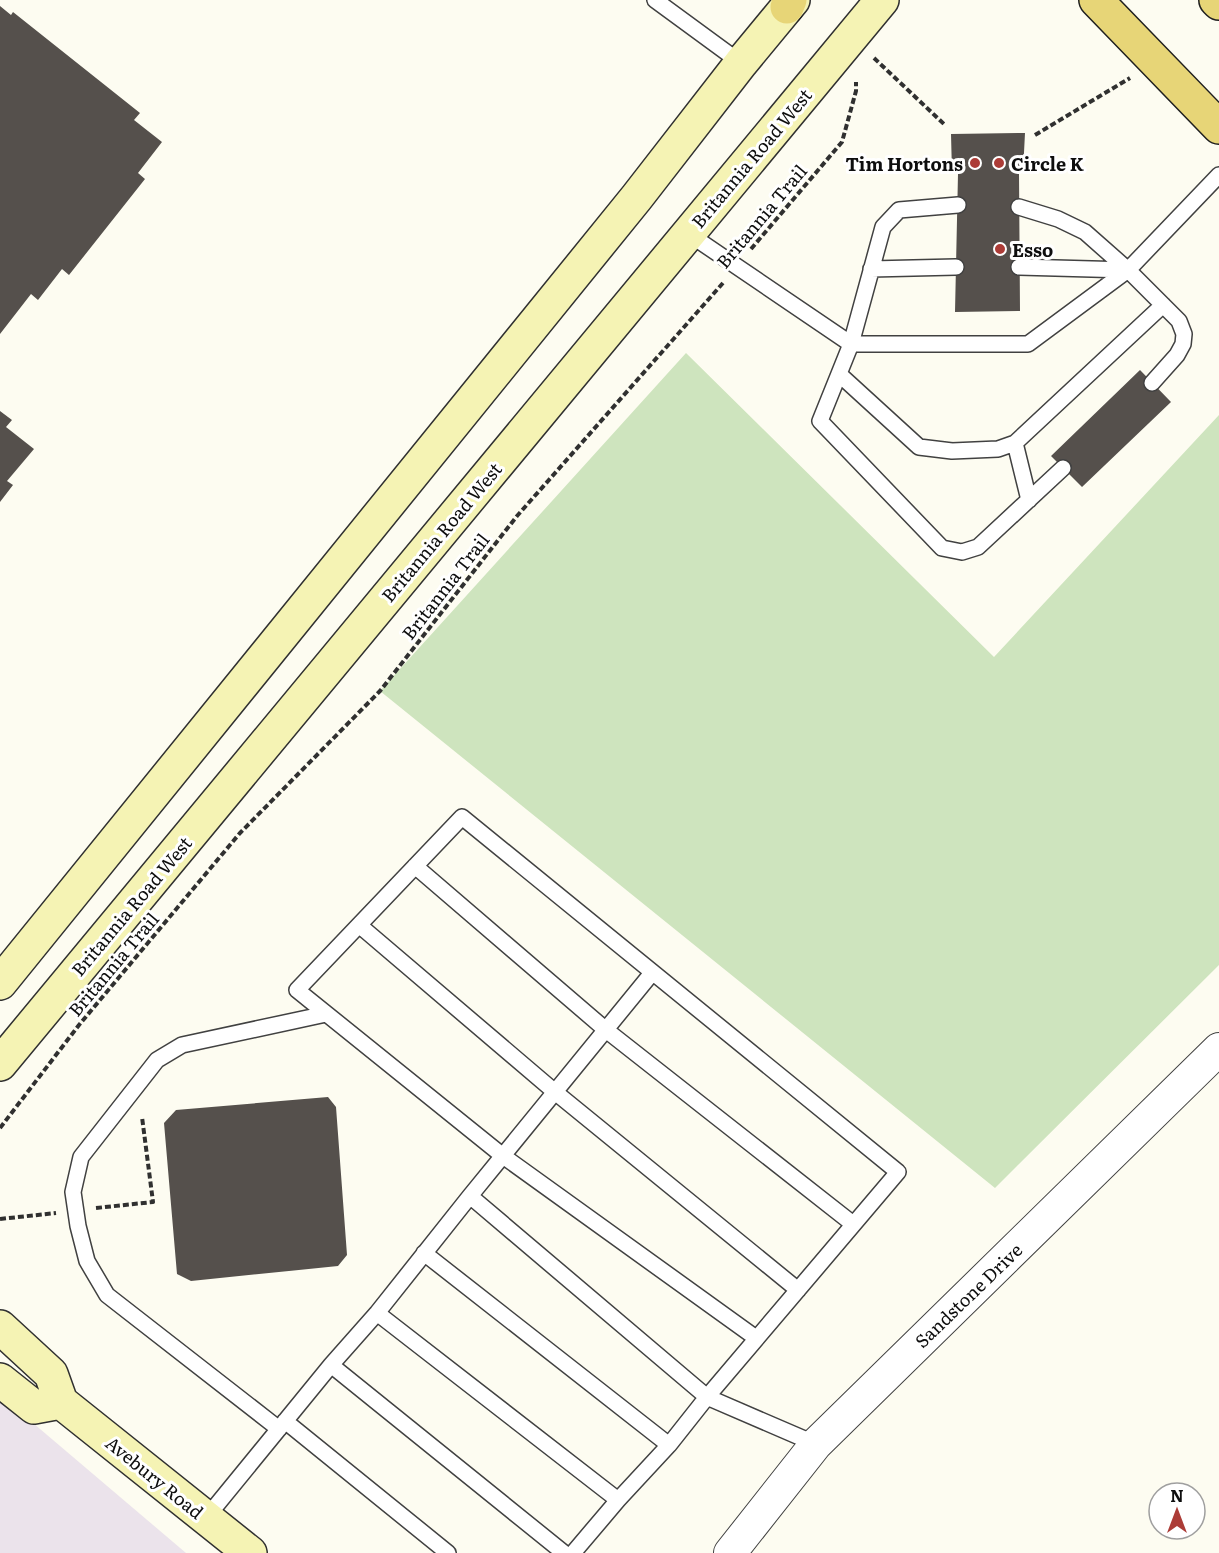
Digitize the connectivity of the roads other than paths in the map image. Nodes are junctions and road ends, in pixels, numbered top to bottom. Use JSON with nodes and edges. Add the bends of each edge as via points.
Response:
{"nodes":[{"id":1,"x":655,"y":0,"type":"edge"},
{"id":2,"x":882,"y":0,"type":"edge"},
{"id":3,"x":1096,"y":0,"type":"edge"},
{"id":4,"x":790,"y":2,"type":"edge"},
{"id":5,"x":741,"y":63,"type":"junction"},
{"id":6,"x":1219,"y":127,"type":"edge"},
{"id":7,"x":1219,"y":175,"type":"edge"},
{"id":8,"x":957,"y":205,"type":"dead end"},
{"id":9,"x":1019,"y":207,"type":"dead end"},
{"id":10,"x":689,"y":234,"type":"junction"},
{"id":11,"x":956,"y":267,"type":"dead end"},
{"id":12,"x":1019,"y":267,"type":"dead end"},
{"id":13,"x":872,"y":269,"type":"junction"},
{"id":14,"x":1128,"y":270,"type":"junction"},
{"id":15,"x":1163,"y":305,"type":"junction"},
{"id":16,"x":851,"y":344,"type":"junction"},
{"id":17,"x":839,"y":374,"type":"junction"},
{"id":18,"x":1152,"y":382,"type":"dead end"},
{"id":19,"x":1015,"y":443,"type":"junction"},
{"id":20,"x":1063,"y":468,"type":"dead end"},
{"id":21,"x":1029,"y":500,"type":"junction"},
{"id":22,"x":415,"y":866,"type":"junction"},
{"id":23,"x":359,"y":925,"type":"junction"},
{"id":24,"x":652,"y":973,"type":"junction"},
{"id":25,"x":0,"y":983,"type":"edge"},
{"id":26,"x":326,"y":1014,"type":"junction"},
{"id":27,"x":606,"y":1030,"type":"junction"},
{"id":28,"x":1219,"y":1049,"type":"edge"},
{"id":29,"x":0,"y":1064,"type":"edge"},
{"id":30,"x":555,"y":1092,"type":"junction"},
{"id":31,"x":503,"y":1156,"type":"junction"},
{"id":32,"x":470,"y":1196,"type":"junction"},
{"id":33,"x":854,"y":1224,"type":"junction"},
{"id":34,"x":424,"y":1253,"type":"junction"},
{"id":35,"x":798,"y":1290,"type":"junction"},
{"id":36,"x":377,"y":1313,"type":"junction"},
{"id":37,"x":0,"y":1327,"type":"edge"},
{"id":38,"x":756,"y":1338,"type":"junction"},
{"id":39,"x":331,"y":1365,"type":"junction"},
{"id":40,"x":0,"y":1380,"type":"edge"},
{"id":41,"x":707,"y":1397,"type":"junction"},
{"id":42,"x":61,"y":1401,"type":"junction"},
{"id":43,"x":282,"y":1425,"type":"junction"},
{"id":44,"x":816,"y":1444,"type":"junction"},
{"id":45,"x":669,"y":1445,"type":"junction"},
{"id":46,"x":618,"y":1500,"type":"junction"},
{"id":47,"x":206,"y":1518,"type":"junction"},
{"id":48,"x":250,"y":1553,"type":"edge"},
{"id":49,"x":448,"y":1553,"type":"edge"},
{"id":50,"x":564,"y":1553,"type":"edge"},
{"id":51,"x":573,"y":1553,"type":"edge"},
{"id":52,"x":730,"y":1553,"type":"edge"}],
"edges":[{"from":1,"to":5,"type":"lane"},
{"from":2,"to":10,"type":"main road","name":"Britannia Road West"},
{"from":3,"to":6,"type":"main road"},
{"from":4,"to":5,"type":"main road"},
{"from":5,"to":25,"type":"main road","via":[[637,197]]},
{"from":7,"to":14,"type":"lane"},
{"from":8,"to":13,"type":"lane","via":[[899,210],[883,227]]},
{"from":9,"to":14,"type":"lane","via":[[1085,232]]},
{"from":10,"to":16,"type":"lane"},
{"from":10,"to":29,"type":"main road","name":"Britannia Road West"},
{"from":11,"to":13,"type":"lane"},
{"from":12,"to":14,"type":"lane"},
{"from":13,"to":16,"type":"lane"},
{"from":14,"to":15,"type":"lane"},
{"from":14,"to":16,"type":"lane","via":[[1028,344]]},
{"from":15,"to":18,"type":"lane","via":[[1179,321],[1183,344]]},
{"from":15,"to":19,"type":"lane"},
{"from":16,"to":17,"type":"lane"},
{"from":17,"to":19,"type":"lane","via":[[919,447],[951,451],[998,449]]},
{"from":17,"to":21,"type":"lane","via":[[820,421],[942,548],[962,552],[978,547]]},
{"from":19,"to":21,"type":"lane"},
{"from":20,"to":21,"type":"lane"},
{"from":22,"to":23,"type":"lane"},
{"from":22,"to":24,"type":"lane","via":[[462,817]]},
{"from":22,"to":27,"type":"lane"},
{"from":23,"to":26,"type":"lane","via":[[297,990]]},
{"from":23,"to":30,"type":"lane"},
{"from":24,"to":27,"type":"lane"},
{"from":24,"to":33,"type":"lane","via":[[898,1172]]},
{"from":26,"to":31,"type":"lane"},
{"from":26,"to":43,"type":"lane","via":[[182,1045],[157,1060],[81,1157],[73,1192],[87,1261],[107,1295]]},
{"from":27,"to":30,"type":"lane"},
{"from":27,"to":33,"type":"lane"},
{"from":28,"to":44,"type":"street","name":"Sandstone Drive"},
{"from":30,"to":31,"type":"lane"},
{"from":30,"to":35,"type":"lane"},
{"from":31,"to":32,"type":"lane"},
{"from":31,"to":38,"type":"lane"},
{"from":32,"to":34,"type":"lane"},
{"from":32,"to":41,"type":"lane"},
{"from":33,"to":35,"type":"lane"},
{"from":34,"to":36,"type":"lane"},
{"from":34,"to":45,"type":"lane"},
{"from":35,"to":38,"type":"lane"},
{"from":36,"to":39,"type":"lane"},
{"from":36,"to":46,"type":"lane"},
{"from":37,"to":42,"type":"main road","name":"Avebury Road","via":[[51,1374]]},
{"from":38,"to":41,"type":"lane"},
{"from":39,"to":43,"type":"lane"},
{"from":39,"to":50,"type":"lane"},
{"from":40,"to":42,"type":"main road","via":[[34,1407]]},
{"from":41,"to":44,"type":"lane"},
{"from":41,"to":45,"type":"lane"},
{"from":42,"to":47,"type":"main road","name":"Avebury Road"},
{"from":43,"to":47,"type":"lane"},
{"from":43,"to":49,"type":"lane"},
{"from":44,"to":52,"type":"street","name":"Sandstone Drive"},
{"from":45,"to":46,"type":"lane"},
{"from":46,"to":51,"type":"lane"},
{"from":47,"to":48,"type":"main road","name":"Avebury Road"}]}
